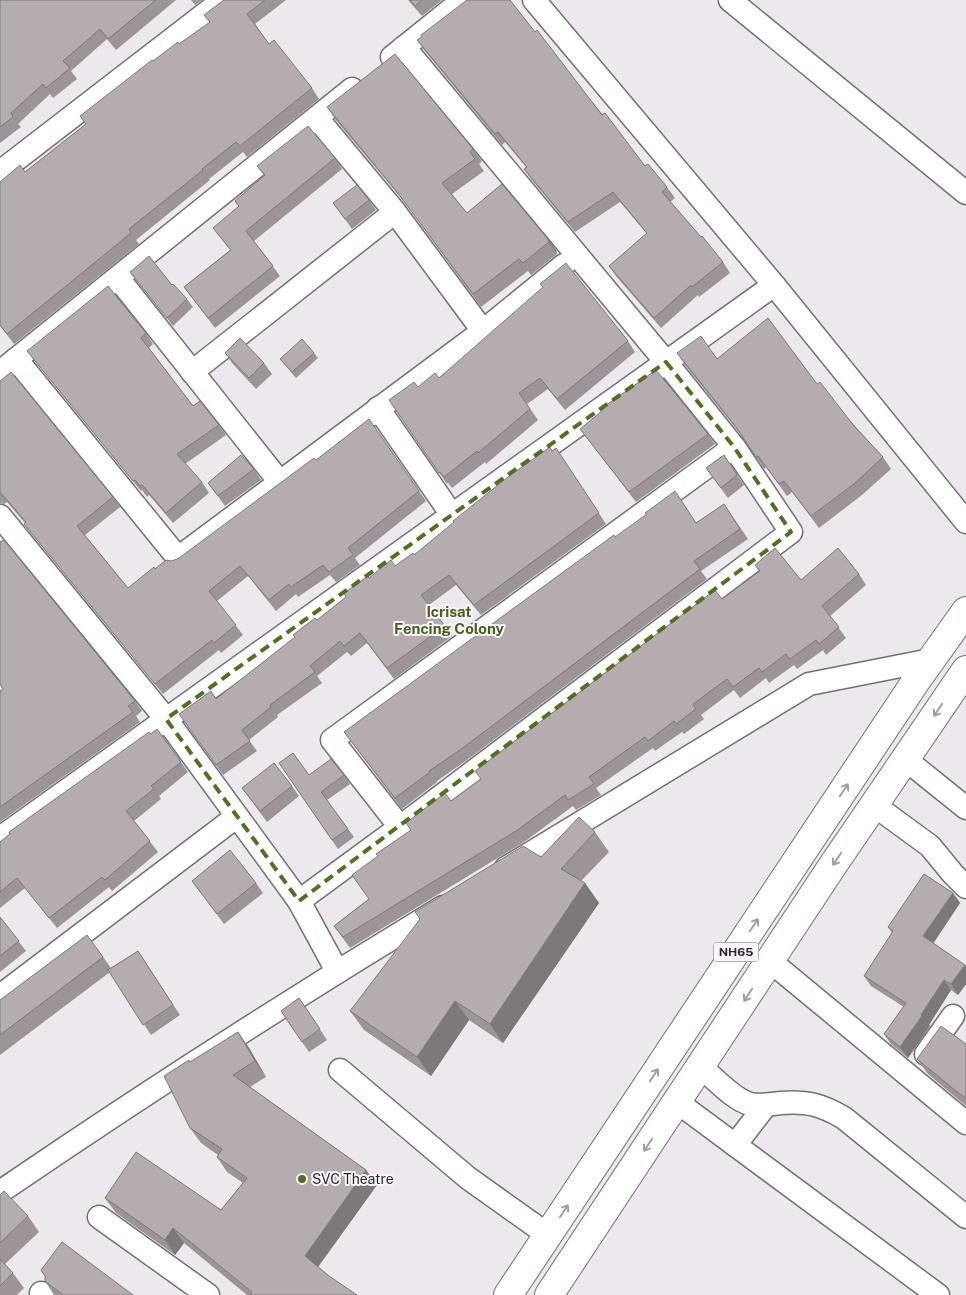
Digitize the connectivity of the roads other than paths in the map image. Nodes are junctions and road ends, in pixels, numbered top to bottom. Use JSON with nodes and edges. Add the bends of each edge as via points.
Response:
{"nodes":[{"id":1,"x":223,"y":0,"type":"edge"},
{"id":2,"x":463,"y":0,"type":"edge"},
{"id":3,"x":534,"y":0,"type":"edge"},
{"id":4,"x":730,"y":0,"type":"edge"},
{"id":5,"x":404,"y":47,"type":"junction"},
{"id":6,"x":317,"y":118,"type":"junction"},
{"id":7,"x":0,"y":172,"type":"edge"},
{"id":8,"x":966,"y":193,"type":"edge"},
{"id":9,"x":395,"y":212,"type":"junction"},
{"id":10,"x":577,"y":255,"type":"junction"},
{"id":11,"x":118,"y":278,"type":"junction"},
{"id":12,"x":774,"y":285,"type":"junction"},
{"id":13,"x":483,"y":331,"type":"junction"},
{"id":14,"x":666,"y":362,"type":"junction"},
{"id":15,"x":8,"y":366,"type":"edge"},
{"id":16,"x":192,"y":372,"type":"junction"},
{"id":17,"x":378,"y":408,"type":"junction"},
{"id":18,"x":734,"y":447,"type":"junction"},
{"id":19,"x":279,"y":482,"type":"junction"},
{"id":20,"x":452,"y":515,"type":"junction"},
{"id":21,"x":966,"y":522,"type":"edge"},
{"id":22,"x":3,"y":525,"type":"edge"},
{"id":23,"x":966,"y":611,"type":"edge"},
{"id":24,"x":932,"y":660,"type":"junction"},
{"id":25,"x":966,"y":670,"type":"edge"},
{"id":26,"x":166,"y":719,"type":"junction"},
{"id":27,"x":905,"y":759,"type":"junction"},
{"id":28,"x":874,"y":805,"type":"junction"},
{"id":29,"x":966,"y":808,"type":"edge"},
{"id":30,"x":236,"y":817,"type":"junction"},
{"id":31,"x":400,"y":827,"type":"junction"},
{"id":32,"x":0,"y":838,"type":"edge"},
{"id":33,"x":489,"y":879,"type":"edge"},
{"id":34,"x":966,"y":887,"type":"edge"},
{"id":35,"x":464,"y":894,"type":"edge"},
{"id":36,"x":299,"y":901,"type":"junction"},
{"id":37,"x":770,"y":961,"type":"junction"},
{"id":38,"x":337,"y":971,"type":"junction"},
{"id":39,"x":0,"y":996,"type":"edge"},
{"id":40,"x":953,"y":1016,"type":"dead end"},
{"id":41,"x":701,"y":1067,"type":"junction"},
{"id":42,"x":340,"y":1070,"type":"dead end"},
{"id":43,"x":910,"y":1077,"type":"junction"},
{"id":44,"x":677,"y":1102,"type":"junction"},
{"id":45,"x":766,"y":1105,"type":"junction"},
{"id":46,"x":966,"y":1123,"type":"edge"},
{"id":47,"x":735,"y":1145,"type":"junction"},
{"id":48,"x":584,"y":1182,"type":"junction"},
{"id":49,"x":0,"y":1192,"type":"edge"},
{"id":50,"x":612,"y":1200,"type":"junction"},
{"id":51,"x":99,"y":1217,"type":"dead end"},
{"id":52,"x":966,"y":1217,"type":"edge"},
{"id":53,"x":548,"y":1235,"type":"junction"},
{"id":54,"x":208,"y":1295,"type":"edge"},
{"id":55,"x":508,"y":1295,"type":"edge"},
{"id":56,"x":549,"y":1295,"type":"edge"},
{"id":57,"x":938,"y":1295,"type":"edge"}],
"edges":[{"from":1,"to":7,"type":"street"},
{"from":2,"to":5,"type":"street"},
{"from":3,"to":12,"type":"street"},
{"from":4,"to":8,"type":"street"},
{"from":5,"to":6,"type":"street"},
{"from":5,"to":10,"type":"street"},
{"from":6,"to":9,"type":"street"},
{"from":6,"to":11,"type":"street"},
{"from":9,"to":13,"type":"street"},
{"from":9,"to":16,"type":"street"},
{"from":10,"to":13,"type":"street"},
{"from":10,"to":14,"type":"street"},
{"from":11,"to":15,"type":"street"},
{"from":11,"to":16,"type":"street"},
{"from":12,"to":14,"type":"street"},
{"from":12,"to":21,"type":"street"},
{"from":13,"to":17,"type":"street"},
{"from":14,"to":18,"type":"street"},
{"from":14,"to":20,"type":"street"},
{"from":15,"to":19,"type":"street","via":[[178,558]]},
{"from":16,"to":19,"type":"street"},
{"from":17,"to":19,"type":"street"},
{"from":17,"to":20,"type":"street"},
{"from":18,"to":31,"type":"street","via":[[791,532]]},
{"from":18,"to":31,"type":"street","via":[[332,740]]},
{"from":20,"to":26,"type":"street"},
{"from":22,"to":26,"type":"street"},
{"from":23,"to":24,"type":"highway","number":"NH65"},
{"from":24,"to":33,"type":"street","via":[[809,684]]},
{"from":48,"to":24,"type":"highway","number":"NH65","one_way":true},
{"from":25,"to":27,"type":"highway","number":"NH65","one_way":true},
{"from":26,"to":30,"type":"street"},
{"from":26,"to":32,"type":"street"},
{"from":27,"to":28,"type":"highway","number":"NH65"},
{"from":27,"to":29,"type":"street"},
{"from":28,"to":34,"type":"street","via":[[930,846]]},
{"from":28,"to":37,"type":"highway","number":"NH65","one_way":true},
{"from":30,"to":36,"type":"street"},
{"from":30,"to":39,"type":"street"},
{"from":31,"to":36,"type":"street"},
{"from":35,"to":38,"type":"street"},
{"from":36,"to":38,"type":"street"},
{"from":37,"to":41,"type":"highway","number":"NH65","one_way":true},
{"from":37,"to":43,"type":"street"},
{"from":38,"to":49,"type":"street"},
{"from":40,"to":43,"type":"street"},
{"from":41,"to":44,"type":"highway","number":"NH65"},
{"from":41,"to":45,"type":"street","via":[[740,1100]]},
{"from":42,"to":53,"type":"street","via":[[468,1178]]},
{"from":43,"to":46,"type":"street"},
{"from":44,"to":47,"type":"street"},
{"from":44,"to":50,"type":"highway","number":"NH65","one_way":true},
{"from":45,"to":47,"type":"street"},
{"from":45,"to":52,"type":"street","via":[[805,1104],[827,1108],[844,1118]]},
{"from":47,"to":57,"type":"street"},
{"from":48,"to":50,"type":"highway"},
{"from":53,"to":48,"type":"highway","number":"NH65","one_way":true},
{"from":50,"to":56,"type":"highway","number":"NH65"},
{"from":51,"to":54,"type":"street"},
{"from":53,"to":55,"type":"highway","number":"NH65"}]}
